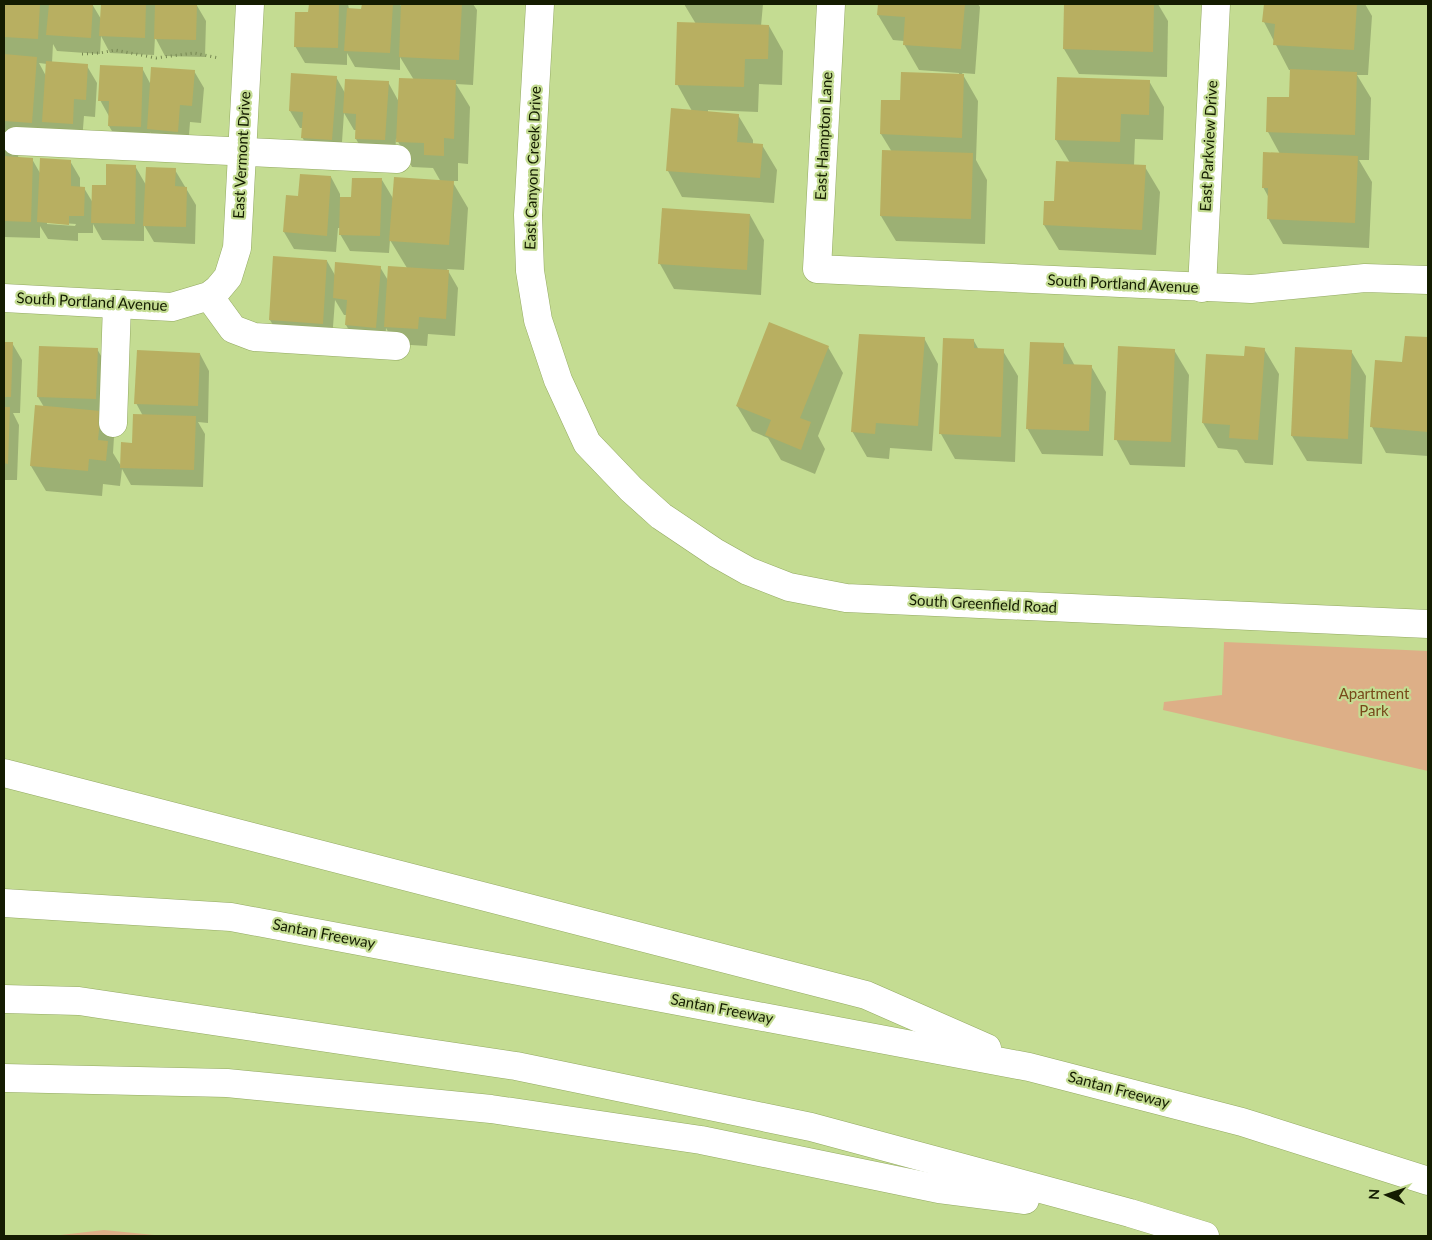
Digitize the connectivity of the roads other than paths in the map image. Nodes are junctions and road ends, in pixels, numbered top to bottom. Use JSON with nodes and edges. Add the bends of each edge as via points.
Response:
{"nodes":[{"id":1,"x":250,"y":4,"type":"edge"},
{"id":2,"x":540,"y":4,"type":"edge"},
{"id":3,"x":831,"y":4,"type":"edge"},
{"id":4,"x":1216,"y":4,"type":"edge"},
{"id":5,"x":16,"y":141,"type":"dead end"},
{"id":6,"x":242,"y":152,"type":"junction"},
{"id":7,"x":396,"y":158,"type":"dead end"},
{"id":8,"x":818,"y":269,"type":"joint"},
{"id":9,"x":1428,"y":280,"type":"edge"},
{"id":10,"x":1202,"y":288,"type":"junction"},
{"id":11,"x":209,"y":296,"type":"junction"},
{"id":12,"x":4,"y":298,"type":"edge"},
{"id":13,"x":117,"y":304,"type":"junction"},
{"id":14,"x":396,"y":346,"type":"dead end"},
{"id":15,"x":113,"y":423,"type":"dead end"},
{"id":16,"x":587,"y":443,"type":"joint"},
{"id":17,"x":1428,"y":624,"type":"edge"},
{"id":18,"x":4,"y":773,"type":"edge"},
{"id":19,"x":4,"y":903,"type":"edge"},
{"id":20,"x":4,"y":999,"type":"edge"},
{"id":21,"x":1029,"y":1067,"type":"junction"},
{"id":22,"x":4,"y":1078,"type":"edge"},
{"id":23,"x":1428,"y":1180,"type":"edge"},
{"id":24,"x":1130,"y":1213,"type":"junction"},
{"id":25,"x":1204,"y":1236,"type":"edge"}],
"edges":[{"from":1,"to":6,"type":"main road","name":"East Vermont Drive"},
{"from":2,"to":16,"type":"main road","name":"East Canyon Creek Drive","via":[[528,215],[530,271],[538,320],[558,380]]},
{"from":3,"to":8,"type":"main road","name":"East Hampton Lane"},
{"from":4,"to":10,"type":"main road","name":"East Parkview Drive"},
{"from":5,"to":6,"type":"main road"},
{"from":6,"to":7,"type":"main road"},
{"from":6,"to":11,"type":"main road","name":"East Vermont Drive","via":[[237,248],[228,277]]},
{"from":8,"to":10,"type":"main road","name":"South Portland Avenue"},
{"from":9,"to":10,"type":"main road","name":"South Portland Avenue","via":[[1365,278],[1251,289]]},
{"from":11,"to":13,"type":"main road","name":"South Portland Avenue","via":[[172,307]]},
{"from":11,"to":14,"type":"main road","via":[[233,329],[254,337]]},
{"from":12,"to":13,"type":"main road","name":"South Portland Avenue"},
{"from":13,"to":15,"type":"main road"},
{"from":16,"to":17,"type":"main road","name":"South Greenfield Road","via":[[661,516],[748,571],[789,587],[846,598]]},
{"from":18,"to":21,"type":"main road","via":[[866,995]]},
{"from":19,"to":21,"type":"main road","name":"Santan Freeway","via":[[231,917]]},
{"from":20,"to":24,"type":"main road","via":[[79,1002],[516,1066],[811,1127]]},
{"from":21,"to":23,"type":"main road","name":"Santan Freeway","via":[[1242,1122]]},
{"from":22,"to":24,"type":"main road","via":[[227,1083],[491,1109],[701,1140],[939,1189]]},
{"from":24,"to":25,"type":"main road"}]}
